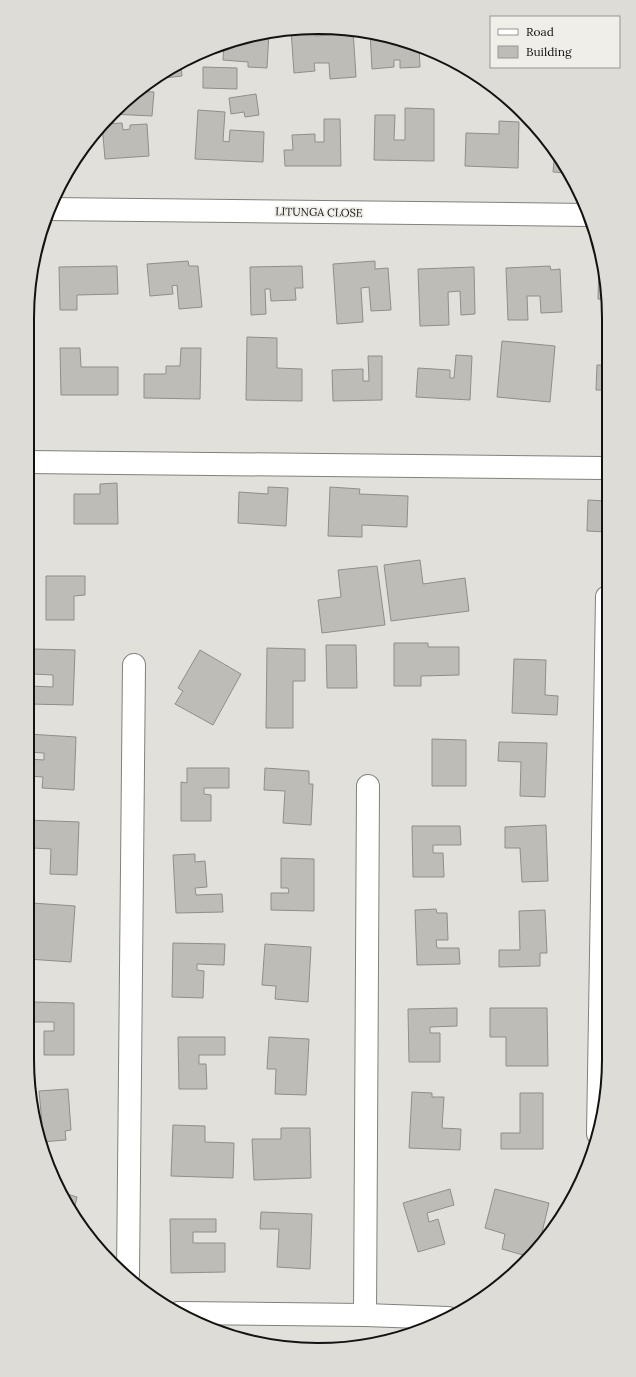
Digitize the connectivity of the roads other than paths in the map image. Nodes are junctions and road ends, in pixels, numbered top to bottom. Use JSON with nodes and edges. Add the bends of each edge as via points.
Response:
{"nodes":[{"id":1,"x":56,"y":209,"type":"edge"},
{"id":2,"x":582,"y":214,"type":"edge"},
{"id":3,"x":34,"y":462,"type":"edge"},
{"id":4,"x":602,"y":468,"type":"edge"},
{"id":5,"x":134,"y":665,"type":"dead end"},
{"id":6,"x":368,"y":786,"type":"dead end"},
{"id":7,"x":602,"y":895,"type":"edge"},
{"id":8,"x":598,"y":1105,"type":"edge"},
{"id":9,"x":128,"y":1270,"type":"edge"},
{"id":10,"x":191,"y":1313,"type":"edge"},
{"id":11,"x":365,"y":1316,"type":"junction"},
{"id":12,"x":435,"y":1318,"type":"edge"}],
"edges":[{"from":1,"to":2,"type":"street","name":"LITUNGA CLOSE"},
{"from":3,"to":4,"type":"street"},
{"from":5,"to":9,"type":"street"},
{"from":6,"to":11,"type":"street"},
{"from":7,"to":8,"type":"street"},
{"from":10,"to":11,"type":"street"},
{"from":11,"to":12,"type":"street"}]}
